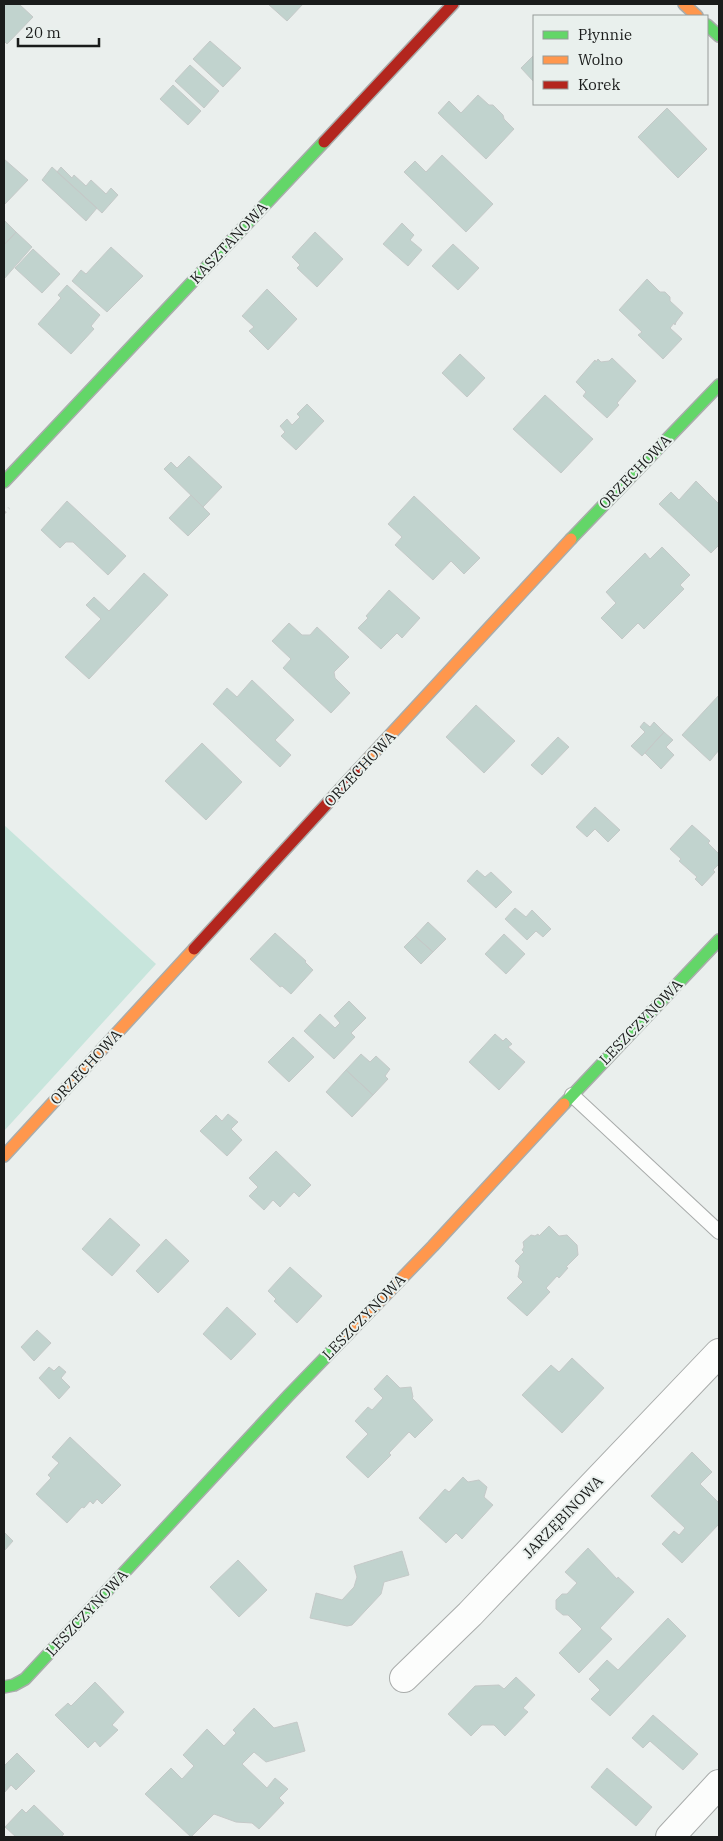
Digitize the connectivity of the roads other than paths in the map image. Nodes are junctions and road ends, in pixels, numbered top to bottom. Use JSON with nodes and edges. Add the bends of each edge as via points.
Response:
{"nodes":[{"id":1,"x":453,"y":4,"type":"edge"},
{"id":2,"x":684,"y":4,"type":"edge"},
{"id":3,"x":696,"y":15,"type":"edge"},
{"id":4,"x":708,"y":26,"type":"edge"},
{"id":5,"x":719,"y":36,"type":"edge"},
{"id":6,"x":719,"y":385,"type":"edge"},
{"id":7,"x":4,"y":482,"type":"edge"},
{"id":8,"x":719,"y":940,"type":"edge"},
{"id":9,"x":572,"y":1095,"type":"junction"},
{"id":10,"x":4,"y":1156,"type":"edge"},
{"id":11,"x":719,"y":1232,"type":"edge"},
{"id":12,"x":719,"y":1353,"type":"edge"},
{"id":13,"x":404,"y":1678,"type":"dead end"},
{"id":14,"x":4,"y":1687,"type":"edge"},
{"id":15,"x":719,"y":1784,"type":"edge"},
{"id":16,"x":670,"y":1837,"type":"edge"}],
"edges":[{"from":1,"to":7,"type":"street","name":"KASZTANOWA"},
{"from":2,"to":3,"type":"street"},
{"from":4,"to":5,"type":"street"},
{"from":6,"to":10,"type":"street","name":"ORZECHOWA","via":[[593,515]]},
{"from":8,"to":9,"type":"street","name":"LESZCZYNOWA"},
{"from":9,"to":11,"type":"lane"},
{"from":9,"to":14,"type":"street","name":"LESZCZYNOWA","via":[[25,1679]]},
{"from":12,"to":13,"type":"street","name":"JARZĘBINOWA","via":[[470,1614]]},
{"from":15,"to":16,"type":"street"}]}
